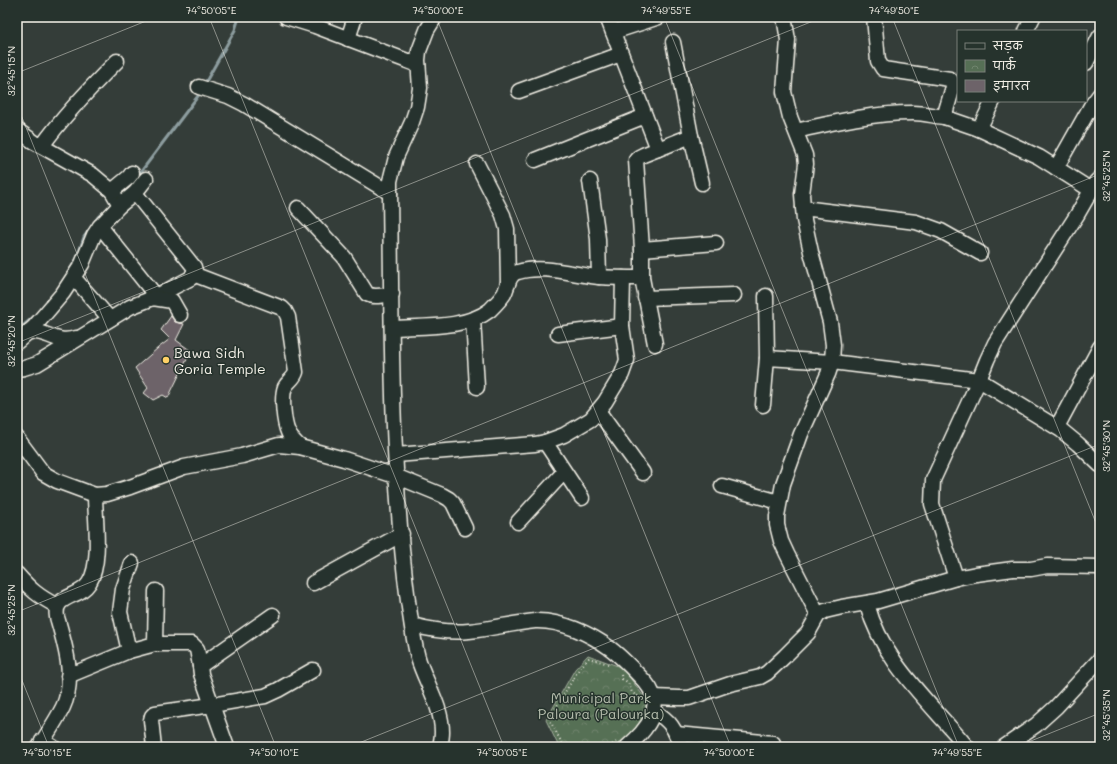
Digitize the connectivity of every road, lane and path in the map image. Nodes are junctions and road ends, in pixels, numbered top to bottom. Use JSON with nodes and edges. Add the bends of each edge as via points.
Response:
{"nodes":[{"id":1,"x":286,"y":17,"type":"edge"},
{"id":2,"x":355,"y":17,"type":"edge"},
{"id":3,"x":435,"y":17,"type":"edge"},
{"id":4,"x":607,"y":17,"type":"edge"},
{"id":5,"x":659,"y":17,"type":"edge"},
{"id":6,"x":784,"y":17,"type":"edge"},
{"id":7,"x":874,"y":17,"type":"edge"},
{"id":8,"x":1033,"y":17,"type":"edge"},
{"id":9,"x":1026,"y":30,"type":"edge"},
{"id":10,"x":613,"y":32,"type":"junction"},
{"id":11,"x":1100,"y":36,"type":"edge"},
{"id":12,"x":348,"y":39,"type":"junction"},
{"id":13,"x":672,"y":42,"type":"dead end"},
{"id":14,"x":621,"y":54,"type":"junction"},
{"id":15,"x":116,"y":61,"type":"dead end"},
{"id":16,"x":1087,"y":61,"type":"edge"},
{"id":17,"x":418,"y":65,"type":"junction"},
{"id":18,"x":203,"y":88,"type":"dead end"},
{"id":19,"x":519,"y":91,"type":"dead end"},
{"id":20,"x":1100,"y":94,"type":"edge"},
{"id":21,"x":992,"y":102,"type":"edge"},
{"id":22,"x":645,"y":116,"type":"junction"},
{"id":23,"x":944,"y":117,"type":"junction"},
{"id":24,"x":979,"y":129,"type":"junction"},
{"id":25,"x":17,"y":130,"type":"edge"},
{"id":26,"x":796,"y":131,"type":"junction"},
{"id":27,"x":691,"y":136,"type":"junction"},
{"id":28,"x":42,"y":146,"type":"junction"},
{"id":29,"x":658,"y":149,"type":"junction"},
{"id":30,"x":535,"y":160,"type":"dead end"},
{"id":31,"x":477,"y":164,"type":"dead end"},
{"id":32,"x":1056,"y":168,"type":"junction"},
{"id":33,"x":132,"y":173,"type":"dead end"},
{"id":34,"x":1100,"y":178,"type":"edge"},
{"id":35,"x":146,"y":179,"type":"dead end"},
{"id":36,"x":590,"y":181,"type":"dead end"},
{"id":37,"x":702,"y":183,"type":"dead end"},
{"id":38,"x":1091,"y":190,"type":"junction"},
{"id":39,"x":135,"y":193,"type":"junction"},
{"id":40,"x":390,"y":193,"type":"junction"},
{"id":41,"x":116,"y":199,"type":"junction"},
{"id":42,"x":298,"y":208,"type":"dead end"},
{"id":43,"x":803,"y":208,"type":"junction"},
{"id":44,"x":100,"y":226,"type":"junction"},
{"id":45,"x":716,"y":243,"type":"dead end"},
{"id":46,"x":642,"y":249,"type":"junction"},
{"id":47,"x":980,"y":253,"type":"dead end"},
{"id":48,"x":193,"y":274,"type":"junction"},
{"id":49,"x":599,"y":277,"type":"junction"},
{"id":50,"x":74,"y":278,"type":"junction"},
{"id":51,"x":623,"y":278,"type":"junction"},
{"id":52,"x":642,"y":278,"type":"junction"},
{"id":53,"x":508,"y":285,"type":"junction"},
{"id":54,"x":392,"y":294,"type":"junction"},
{"id":55,"x":734,"y":295,"type":"dead end"},
{"id":56,"x":766,"y":296,"type":"dead end"},
{"id":57,"x":155,"y":297,"type":"junction"},
{"id":58,"x":645,"y":298,"type":"junction"},
{"id":59,"x":180,"y":315,"type":"dead end"},
{"id":60,"x":110,"y":319,"type":"junction"},
{"id":61,"x":473,"y":319,"type":"junction"},
{"id":62,"x":622,"y":326,"type":"junction"},
{"id":63,"x":392,"y":328,"type":"junction"},
{"id":64,"x":28,"y":332,"type":"junction"},
{"id":65,"x":558,"y":334,"type":"dead end"},
{"id":66,"x":80,"y":337,"type":"junction"},
{"id":67,"x":17,"y":342,"type":"edge"},
{"id":68,"x":655,"y":344,"type":"dead end"},
{"id":69,"x":1100,"y":346,"type":"edge"},
{"id":70,"x":767,"y":358,"type":"junction"},
{"id":71,"x":832,"y":362,"type":"junction"},
{"id":72,"x":17,"y":369,"type":"edge"},
{"id":73,"x":979,"y":380,"type":"junction"},
{"id":74,"x":476,"y":387,"type":"dead end"},
{"id":75,"x":762,"y":405,"type":"dead end"},
{"id":76,"x":598,"y":412,"type":"junction"},
{"id":77,"x":1057,"y":427,"type":"junction"},
{"id":78,"x":17,"y":438,"type":"edge"},
{"id":79,"x":545,"y":442,"type":"junction"},
{"id":80,"x":300,"y":446,"type":"junction"},
{"id":81,"x":396,"y":455,"type":"junction"},
{"id":82,"x":1100,"y":465,"type":"edge"},
{"id":83,"x":564,"y":472,"type":"junction"},
{"id":84,"x":644,"y":473,"type":"dead end"},
{"id":85,"x":398,"y":477,"type":"junction"},
{"id":86,"x":722,"y":486,"type":"dead end"},
{"id":87,"x":95,"y":495,"type":"junction"},
{"id":88,"x":582,"y":498,"type":"dead end"},
{"id":89,"x":779,"y":502,"type":"junction"},
{"id":90,"x":518,"y":522,"type":"dead end"},
{"id":91,"x":465,"y":528,"type":"dead end"},
{"id":92,"x":402,"y":534,"type":"junction"},
{"id":93,"x":132,"y":563,"type":"dead end"},
{"id":94,"x":1100,"y":567,"type":"edge"},
{"id":95,"x":17,"y":574,"type":"edge"},
{"id":96,"x":956,"y":578,"type":"junction"},
{"id":97,"x":313,"y":584,"type":"dead end"},
{"id":98,"x":156,"y":591,"type":"dead end"},
{"id":99,"x":867,"y":604,"type":"junction"},
{"id":100,"x":57,"y":606,"type":"junction"},
{"id":101,"x":273,"y":615,"type":"dead end"},
{"id":102,"x":818,"y":615,"type":"junction"},
{"id":103,"x":412,"y":625,"type":"junction"},
{"id":104,"x":156,"y":644,"type":"junction"},
{"id":105,"x":129,"y":651,"type":"junction"},
{"id":106,"x":1100,"y":659,"type":"edge"},
{"id":107,"x":610,"y":664,"type":"dead end"},
{"id":108,"x":200,"y":666,"type":"junction"},
{"id":109,"x":313,"y":670,"type":"dead end"},
{"id":110,"x":620,"y":670,"type":"dead end"},
{"id":111,"x":68,"y":676,"type":"junction"},
{"id":112,"x":648,"y":698,"type":"junction"},
{"id":113,"x":212,"y":705,"type":"junction"},
{"id":114,"x":654,"y":711,"type":"junction"},
{"id":115,"x":678,"y":741,"type":"edge"},
{"id":116,"x":773,"y":743,"type":"dead end"},
{"id":117,"x":623,"y":744,"type":"edge"},
{"id":118,"x":44,"y":745,"type":"edge"},
{"id":119,"x":154,"y":747,"type":"edge"},
{"id":120,"x":227,"y":747,"type":"edge"},
{"id":121,"x":440,"y":747,"type":"edge"},
{"id":122,"x":564,"y":747,"type":"edge"},
{"id":123,"x":609,"y":747,"type":"edge"},
{"id":124,"x":967,"y":747,"type":"edge"},
{"id":125,"x":1004,"y":747,"type":"edge"}],
"edges":[{"from":1,"to":12,"type":"street"},
{"from":2,"to":12,"type":"street"},
{"from":3,"to":17,"type":"street","via":[[419,51]]},
{"from":4,"to":10,"type":"street"},
{"from":5,"to":10,"type":"street"},
{"from":6,"to":26,"type":"street","via":[[788,40],[784,92]]},
{"from":7,"to":23,"type":"street","via":[[878,61],[883,69],[950,79],[953,87]]},
{"from":8,"to":9,"type":"street"},
{"from":10,"to":14,"type":"street"},
{"from":11,"to":16,"type":"street"},
{"from":12,"to":17,"type":"street"},
{"from":13,"to":27,"type":"street"},
{"from":14,"to":19,"type":"street"},
{"from":14,"to":22,"type":"street"},
{"from":15,"to":28,"type":"street","via":[[73,106]]},
{"from":17,"to":40,"type":"street","via":[[420,88],[417,107],[396,157]]},
{"from":18,"to":40,"type":"street","via":[[244,104]]},
{"from":20,"to":32,"type":"street"},
{"from":21,"to":24,"type":"street"},
{"from":22,"to":29,"type":"street"},
{"from":22,"to":30,"type":"street"},
{"from":23,"to":24,"type":"street"},
{"from":23,"to":26,"type":"street","via":[[915,113],[884,114]]},
{"from":24,"to":32,"type":"street","via":[[1039,157]]},
{"from":25,"to":28,"type":"street"},
{"from":26,"to":43,"type":"street","via":[[805,155]]},
{"from":27,"to":29,"type":"street"},
{"from":27,"to":37,"type":"street"},
{"from":28,"to":41,"type":"street","via":[[87,171]]},
{"from":29,"to":46,"type":"street","via":[[636,160]]},
{"from":31,"to":53,"type":"street","via":[[508,229]]},
{"from":32,"to":38,"type":"street"},
{"from":33,"to":41,"type":"street"},
{"from":34,"to":38,"type":"street"},
{"from":35,"to":39,"type":"street"},
{"from":36,"to":49,"type":"street","via":[[598,239]]},
{"from":38,"to":73,"type":"street","via":[[1001,333],[986,360]]},
{"from":39,"to":41,"type":"street"},
{"from":39,"to":48,"type":"street","via":[[194,267]]},
{"from":40,"to":54,"type":"street"},
{"from":41,"to":44,"type":"street"},
{"from":42,"to":54,"type":"street","via":[[344,257],[367,294]]},
{"from":43,"to":47,"type":"street","via":[[916,222],[941,231]]},
{"from":43,"to":71,"type":"street","via":[[810,252],[830,322]]},
{"from":44,"to":50,"type":"street"},
{"from":44,"to":57,"type":"street"},
{"from":45,"to":46,"type":"street"},
{"from":46,"to":52,"type":"street"},
{"from":48,"to":57,"type":"street","via":[[191,278]]},
{"from":48,"to":80,"type":"street","via":[[285,311],[296,372],[285,388],[285,421],[290,437]]},
{"from":49,"to":51,"type":"street"},
{"from":49,"to":53,"type":"street","via":[[529,270],[516,272]]},
{"from":50,"to":60,"type":"street"},
{"from":50,"to":64,"type":"street"},
{"from":51,"to":52,"type":"street"},
{"from":51,"to":62,"type":"street"},
{"from":52,"to":58,"type":"street"},
{"from":53,"to":61,"type":"street","via":[[490,310]]},
{"from":54,"to":63,"type":"street"},
{"from":55,"to":58,"type":"street"},
{"from":56,"to":70,"type":"street"},
{"from":57,"to":59,"type":"street","via":[[172,301]]},
{"from":57,"to":60,"type":"street"},
{"from":58,"to":68,"type":"street"},
{"from":60,"to":66,"type":"street"},
{"from":61,"to":63,"type":"street","via":[[454,324]]},
{"from":61,"to":74,"type":"street"},
{"from":62,"to":65,"type":"street"},
{"from":62,"to":76,"type":"street","via":[[627,360],[622,374]]},
{"from":63,"to":81,"type":"street"},
{"from":64,"to":66,"type":"street","via":[[40,332],[61,340]]},
{"from":64,"to":67,"type":"street"},
{"from":66,"to":72,"type":"street","via":[[37,364]]},
{"from":69,"to":77,"type":"street"},
{"from":70,"to":71,"type":"street"},
{"from":70,"to":75,"type":"street"},
{"from":71,"to":73,"type":"street"},
{"from":71,"to":89,"type":"street","via":[[790,461]]},
{"from":73,"to":77,"type":"street"},
{"from":73,"to":96,"type":"street","via":[[933,480],[932,504]]},
{"from":76,"to":79,"type":"street","via":[[564,435]]},
{"from":76,"to":84,"type":"street"},
{"from":77,"to":82,"type":"street"},
{"from":78,"to":87,"type":"street","via":[[43,473]]},
{"from":79,"to":81,"type":"street"},
{"from":79,"to":83,"type":"street"},
{"from":80,"to":85,"type":"street"},
{"from":80,"to":87,"type":"street","via":[[280,445],[242,456],[184,467],[130,487]]},
{"from":81,"to":85,"type":"street"},
{"from":83,"to":88,"type":"street"},
{"from":83,"to":90,"type":"street"},
{"from":85,"to":91,"type":"street","via":[[449,499]]},
{"from":85,"to":92,"type":"street"},
{"from":86,"to":89,"type":"street"},
{"from":87,"to":100,"type":"street","via":[[96,556],[92,579],[79,593]]},
{"from":89,"to":102,"type":"street","via":[[777,525],[782,541]]},
{"from":92,"to":97,"type":"street"},
{"from":92,"to":103,"type":"street"},
{"from":93,"to":105,"type":"street","via":[[123,589],[120,612]]},
{"from":94,"to":96,"type":"street","via":[[1047,566]]},
{"from":95,"to":100,"type":"street","via":[[33,592]]},
{"from":96,"to":99,"type":"street"},
{"from":98,"to":104,"type":"street"},
{"from":99,"to":102,"type":"street","via":[[842,607]]},
{"from":99,"to":124,"type":"street","via":[[871,620],[891,657]]},
{"from":100,"to":111,"type":"street"},
{"from":101,"to":108,"type":"street"},
{"from":102,"to":112,"type":"street","via":[[808,633],[775,666],[760,677],[689,698]]},
{"from":103,"to":112,"type":"street","via":[[436,631],[456,632],[535,621],[563,625],[611,649],[649,687],[654,694]]},
{"from":103,"to":121,"type":"street","via":[[423,674],[438,708],[442,733]]},
{"from":104,"to":105,"type":"street"},
{"from":104,"to":108,"type":"street","via":[[192,644],[197,649]]},
{"from":105,"to":111,"type":"street"},
{"from":106,"to":125,"type":"street","via":[[1056,707],[1036,725]]},
{"from":107,"to":122,"type":"path","via":[[589,658],[579,669],[549,719]]},
{"from":108,"to":113,"type":"street"},
{"from":109,"to":113,"type":"street","via":[[264,696]]},
{"from":110,"to":112,"type":"path","via":[[622,679],[630,686],[632,693]]},
{"from":111,"to":118,"type":"street","via":[[62,708]]},
{"from":112,"to":114,"type":"street"},
{"from":113,"to":119,"type":"street","via":[[155,713],[152,716]]},
{"from":113,"to":120,"type":"street"},
{"from":114,"to":115,"type":"street","via":[[665,718]]},
{"from":114,"to":117,"type":"street","via":[[651,720],[634,741]]},
{"from":115,"to":116,"type":"street"},
{"from":117,"to":123,"type":"path"}]}
